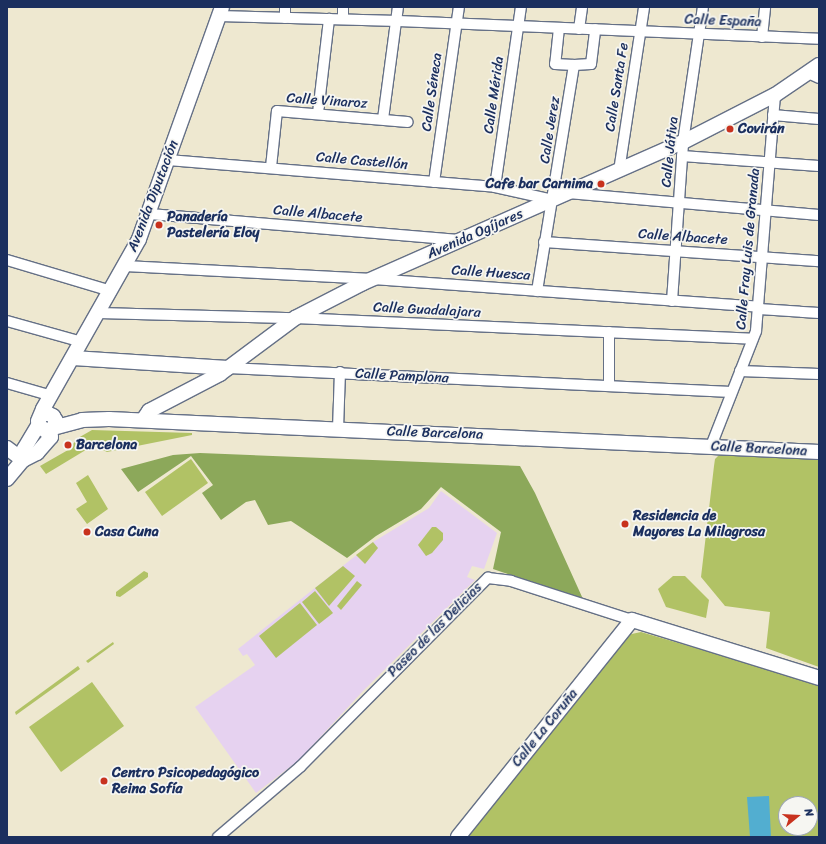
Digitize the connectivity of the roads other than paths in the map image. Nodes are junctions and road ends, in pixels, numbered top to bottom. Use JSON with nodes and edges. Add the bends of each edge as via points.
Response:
{"nodes":[{"id":1,"x":285,"y":7,"type":"edge"},
{"id":2,"x":343,"y":7,"type":"edge"},
{"id":3,"x":398,"y":7,"type":"edge"},
{"id":4,"x":459,"y":7,"type":"edge"},
{"id":5,"x":521,"y":7,"type":"edge"},
{"id":6,"x":582,"y":7,"type":"edge"},
{"id":7,"x":644,"y":7,"type":"edge"},
{"id":8,"x":703,"y":7,"type":"edge"},
{"id":9,"x":765,"y":7,"type":"edge"},
{"id":10,"x":220,"y":12,"type":"edge"},
{"id":11,"x":285,"y":18,"type":"junction"},
{"id":12,"x":328,"y":19,"type":"junction"},
{"id":13,"x":343,"y":19,"type":"junction"},
{"id":14,"x":398,"y":20,"type":"junction"},
{"id":15,"x":457,"y":23,"type":"junction"},
{"id":16,"x":518,"y":26,"type":"junction"},
{"id":17,"x":558,"y":28,"type":"junction"},
{"id":18,"x":579,"y":29,"type":"junction"},
{"id":19,"x":595,"y":30,"type":"junction"},
{"id":20,"x":640,"y":31,"type":"junction"},
{"id":21,"x":699,"y":34,"type":"junction"},
{"id":22,"x":762,"y":36,"type":"junction"},
{"id":23,"x":819,"y":39,"type":"edge"},
{"id":24,"x":574,"y":65,"type":"junction"},
{"id":25,"x":815,"y":72,"type":"edge"},
{"id":26,"x":775,"y":95,"type":"junction"},
{"id":27,"x":318,"y":114,"type":"junction"},
{"id":28,"x":773,"y":115,"type":"junction"},
{"id":29,"x":383,"y":119,"type":"junction"},
{"id":30,"x":819,"y":119,"type":"edge"},
{"id":31,"x":408,"y":122,"type":"dead end"},
{"id":32,"x":683,"y":149,"type":"junction"},
{"id":33,"x":168,"y":160,"type":"junction"},
{"id":34,"x":770,"y":162,"type":"junction"},
{"id":35,"x":819,"y":166,"type":"edge"},
{"id":36,"x":272,"y":167,"type":"junction"},
{"id":37,"x":619,"y":171,"type":"junction"},
{"id":38,"x":434,"y":182,"type":"junction"},
{"id":39,"x":495,"y":187,"type":"junction"},
{"id":40,"x":568,"y":193,"type":"junction"},
{"id":41,"x":553,"y":200,"type":"junction"},
{"id":42,"x":679,"y":203,"type":"junction"},
{"id":43,"x":766,"y":210,"type":"junction"},
{"id":44,"x":150,"y":214,"type":"junction"},
{"id":45,"x":819,"y":215,"type":"edge"},
{"id":46,"x":460,"y":240,"type":"junction"},
{"id":47,"x":544,"y":242,"type":"junction"},
{"id":48,"x":675,"y":250,"type":"junction"},
{"id":49,"x":763,"y":256,"type":"junction"},
{"id":50,"x":7,"y":259,"type":"edge"},
{"id":51,"x":819,"y":261,"type":"edge"},
{"id":52,"x":125,"y":266,"type":"junction"},
{"id":53,"x":374,"y":279,"type":"junction"},
{"id":54,"x":111,"y":291,"type":"junction"},
{"id":55,"x":537,"y":291,"type":"junction"},
{"id":56,"x":672,"y":301,"type":"junction"},
{"id":57,"x":759,"y":308,"type":"junction"},
{"id":58,"x":99,"y":313,"type":"junction"},
{"id":59,"x":819,"y":313,"type":"edge"},
{"id":60,"x":295,"y":318,"type":"junction"},
{"id":61,"x":7,"y":321,"type":"edge"},
{"id":62,"x":609,"y":332,"type":"junction"},
{"id":63,"x":753,"y":339,"type":"junction"},
{"id":64,"x":82,"y":342,"type":"junction"},
{"id":65,"x":73,"y":358,"type":"junction"},
{"id":66,"x":228,"y":368,"type":"junction"},
{"id":67,"x":740,"y":371,"type":"junction"},
{"id":68,"x":340,"y":372,"type":"junction"},
{"id":69,"x":819,"y":374,"type":"edge"},
{"id":70,"x":7,"y":383,"type":"edge"},
{"id":71,"x":609,"y":386,"type":"junction"},
{"id":72,"x":732,"y":392,"type":"junction"},
{"id":73,"x":52,"y":396,"type":"junction"},
{"id":74,"x":143,"y":420,"type":"junction"},
{"id":75,"x":47,"y":423,"type":"junction"},
{"id":76,"x":338,"y":429,"type":"junction"},
{"id":77,"x":711,"y":446,"type":"junction"},
{"id":78,"x":7,"y":448,"type":"edge"},
{"id":79,"x":819,"y":452,"type":"edge"},
{"id":80,"x":23,"y":460,"type":"junction"},
{"id":81,"x":7,"y":479,"type":"edge"},
{"id":82,"x":632,"y":620,"type":"junction"},
{"id":83,"x":819,"y":678,"type":"edge"},
{"id":84,"x":218,"y":837,"type":"edge"},
{"id":85,"x":458,"y":837,"type":"edge"}],
"edges":[{"from":1,"to":11,"type":"street"},
{"from":2,"to":13,"type":"street"},
{"from":3,"to":14,"type":"street","name":"Calle Vinaroz"},
{"from":4,"to":15,"type":"street","name":"Calle Séneca"},
{"from":5,"to":16,"type":"street","name":"Calle Mérida"},
{"from":6,"to":18,"type":"street"},
{"from":7,"to":20,"type":"street","name":"Calle Santa Fe"},
{"from":8,"to":21,"type":"street","name":"Calle Játiva"},
{"from":9,"to":22,"type":"street"},
{"from":10,"to":11,"type":"street","name":"Calle España"},
{"from":10,"to":33,"type":"street","name":"Avenida Diputación"},
{"from":11,"to":12,"type":"street","name":"Calle España"},
{"from":12,"to":13,"type":"street","name":"Calle España"},
{"from":12,"to":27,"type":"street"},
{"from":13,"to":14,"type":"street","name":"Calle España"},
{"from":14,"to":15,"type":"street","name":"Calle España"},
{"from":14,"to":29,"type":"street","name":"Calle Vinaroz"},
{"from":15,"to":16,"type":"street","name":"Calle España"},
{"from":15,"to":38,"type":"street","name":"Calle Séneca"},
{"from":16,"to":17,"type":"street","name":"Calle España"},
{"from":16,"to":39,"type":"street","name":"Calle Mérida"},
{"from":17,"to":18,"type":"street","name":"Calle España"},
{"from":17,"to":24,"type":"street","via":[[555,64]]},
{"from":18,"to":19,"type":"street","name":"Calle España"},
{"from":19,"to":20,"type":"street","name":"Calle España"},
{"from":19,"to":24,"type":"street","via":[[591,64]]},
{"from":20,"to":21,"type":"street","name":"Calle España"},
{"from":20,"to":37,"type":"street","name":"Calle Santa Fe"},
{"from":21,"to":22,"type":"street","name":"Calle España"},
{"from":21,"to":32,"type":"street","name":"Calle Játiva"},
{"from":22,"to":23,"type":"street","name":"Calle España"},
{"from":24,"to":41,"type":"street","name":"Calle Jerez"},
{"from":25,"to":26,"type":"street","name":"Avenida Ogíjares"},
{"from":26,"to":28,"type":"street","name":"Calle Fray Luis de Granada"},
{"from":26,"to":32,"type":"street","name":"Avenida Ogíjares"},
{"from":27,"to":29,"type":"street","name":"Calle Vinaroz"},
{"from":27,"to":36,"type":"street","name":"Calle Vinaroz","via":[[277,111]]},
{"from":28,"to":30,"type":"street"},
{"from":28,"to":34,"type":"street","name":"Calle Fray Luis de Granada"},
{"from":29,"to":31,"type":"street","name":"Calle Vinaroz"},
{"from":32,"to":34,"type":"street"},
{"from":32,"to":37,"type":"street","name":"Avenida Ogíjares"},
{"from":32,"to":42,"type":"street","name":"Calle Játiva"},
{"from":33,"to":36,"type":"street","name":"Calle Castellón"},
{"from":33,"to":44,"type":"street","name":"Avenida Diputación"},
{"from":34,"to":35,"type":"street"},
{"from":34,"to":43,"type":"street","name":"Calle Fray Luis de Granada"},
{"from":36,"to":38,"type":"street","name":"Calle Castellón"},
{"from":37,"to":40,"type":"street","name":"Avenida Ogíjares"},
{"from":38,"to":39,"type":"street","name":"Calle Castellón"},
{"from":39,"to":41,"type":"street","name":"Calle Castellón"},
{"from":40,"to":41,"type":"street","name":"Avenida Ogíjares"},
{"from":40,"to":42,"type":"street"},
{"from":41,"to":46,"type":"street","name":"Avenida Ogíjares"},
{"from":41,"to":47,"type":"street","name":"Calle Jerez"},
{"from":42,"to":43,"type":"street"},
{"from":42,"to":48,"type":"street","name":"Calle Játiva"},
{"from":43,"to":45,"type":"street"},
{"from":43,"to":49,"type":"street","name":"Calle Fray Luis de Granada"},
{"from":44,"to":46,"type":"street","name":"Calle Albacete"},
{"from":44,"to":52,"type":"street","name":"Avenida Diputación"},
{"from":46,"to":53,"type":"street","name":"Avenida Ogíjares"},
{"from":47,"to":48,"type":"street","name":"Calle Albacete"},
{"from":47,"to":55,"type":"street","name":"Calle Jerez"},
{"from":48,"to":49,"type":"street","name":"Calle Albacete"},
{"from":48,"to":56,"type":"street","name":"Calle Játiva"},
{"from":49,"to":51,"type":"street","name":"Calle Albacete"},
{"from":49,"to":57,"type":"street","name":"Calle Fray Luis de Granada"},
{"from":50,"to":54,"type":"street"},
{"from":52,"to":53,"type":"street","name":"Calle Huesca"},
{"from":52,"to":54,"type":"street","name":"Avenida Diputación"},
{"from":53,"to":55,"type":"street","name":"Calle Huesca"},
{"from":53,"to":60,"type":"street","name":"Avenida Ogíjares"},
{"from":54,"to":58,"type":"street","name":"Avenida Diputación"},
{"from":55,"to":56,"type":"street","name":"Calle Huesca"},
{"from":56,"to":57,"type":"street","name":"Calle Huesca"},
{"from":57,"to":59,"type":"street","name":"Calle Huesca"},
{"from":57,"to":63,"type":"street","name":"Calle Fray Luis de Granada"},
{"from":58,"to":60,"type":"street","name":"Calle Guadalajara"},
{"from":58,"to":64,"type":"street","name":"Avenida Diputación"},
{"from":60,"to":62,"type":"street","name":"Calle Guadalajara"},
{"from":60,"to":66,"type":"street","name":"Avenida Ogíjares"},
{"from":61,"to":64,"type":"street"},
{"from":62,"to":63,"type":"street","name":"Calle Guadalajara"},
{"from":62,"to":71,"type":"street"},
{"from":63,"to":67,"type":"street","name":"Calle Fray Luis de Granada"},
{"from":64,"to":65,"type":"street","name":"Avenida Diputación"},
{"from":65,"to":66,"type":"street","name":"Calle Pamplona"},
{"from":65,"to":73,"type":"street","name":"Avenida Diputación"},
{"from":66,"to":68,"type":"street","name":"Calle Pamplona"},
{"from":66,"to":74,"type":"street","name":"Avenida Ogíjares","via":[[149,411]]},
{"from":67,"to":69,"type":"street"},
{"from":67,"to":72,"type":"street","name":"Calle Fray Luis de Granada"},
{"from":68,"to":71,"type":"street","name":"Calle Pamplona"},
{"from":68,"to":76,"type":"street"},
{"from":70,"to":73,"type":"street"},
{"from":71,"to":72,"type":"street","name":"Calle Pamplona"},
{"from":72,"to":77,"type":"street","name":"Calle Fray Luis de Granada"},
{"from":73,"to":75,"type":"street","name":"Avenida Diputación"},
{"from":74,"to":75,"type":"street","name":"Calle Barcelona"},
{"from":74,"to":76,"type":"street","name":"Calle Barcelona"},
{"from":75,"to":80,"type":"street","name":"Avenida Diputación","via":[[24,449]]},
{"from":76,"to":77,"type":"street","name":"Calle Barcelona"},
{"from":77,"to":79,"type":"street","name":"Calle Barcelona"},
{"from":78,"to":80,"type":"street"},
{"from":80,"to":81,"type":"street"},
{"from":82,"to":83,"type":"street","name":"Paseo de las Delicias"},
{"from":82,"to":84,"type":"street","name":"Paseo de las Delicias","via":[[511,581],[488,578],[300,767]]},
{"from":82,"to":85,"type":"street","name":"Calle La Coruña"}]}
